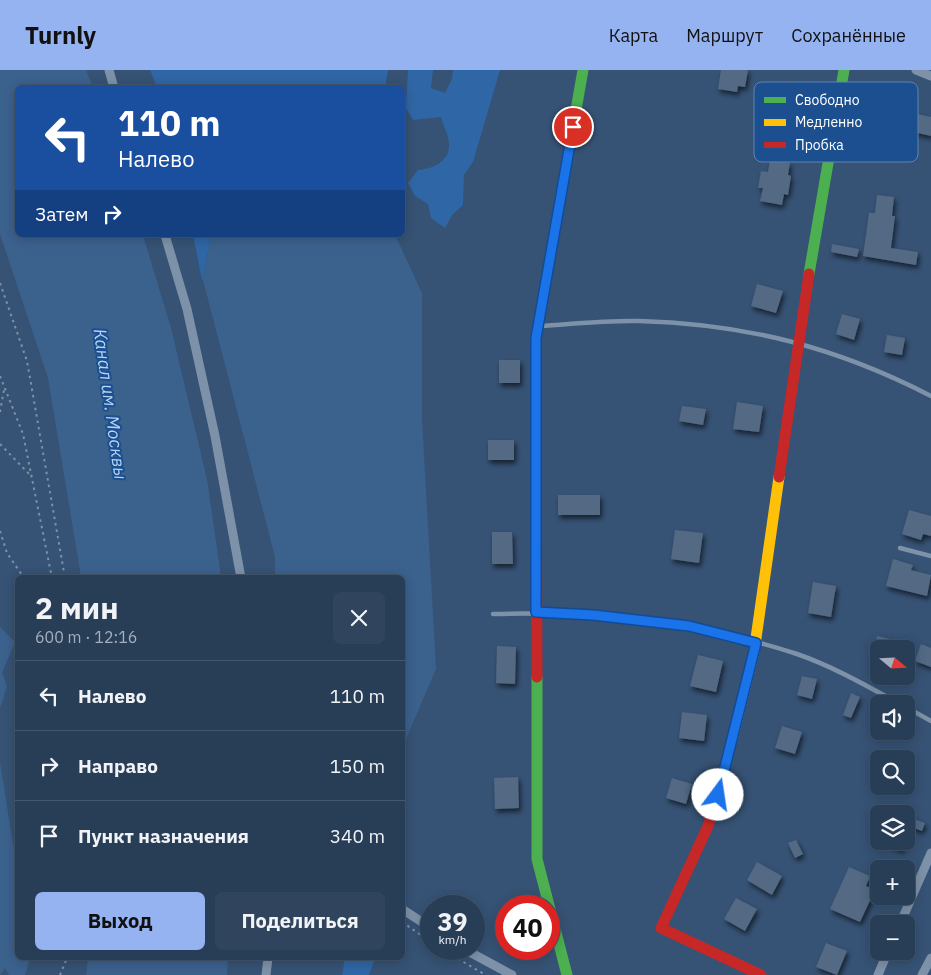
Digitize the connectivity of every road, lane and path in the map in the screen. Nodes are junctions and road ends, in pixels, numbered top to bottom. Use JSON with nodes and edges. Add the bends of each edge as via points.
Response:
{"nodes":[{"id":1,"x":109,"y":70,"type":"edge"},
{"id":2,"x":583,"y":70,"type":"edge"},
{"id":3,"x":916,"y":70,"type":"edge"},
{"id":4,"x":931,"y":76,"type":"edge"},
{"id":5,"x":113,"y":85,"type":"edge"},
{"id":6,"x":828,"y":162,"type":"edge"},
{"id":7,"x":166,"y":237,"type":"edge"},
{"id":8,"x":0,"y":283,"type":"edge"},
{"id":9,"x":538,"y":326,"type":"junction"},
{"id":10,"x":798,"y":343,"type":"junction"},
{"id":11,"x":0,"y":376,"type":"edge"},
{"id":12,"x":4,"y":389,"type":"junction"},
{"id":13,"x":931,"y":396,"type":"edge"},
{"id":14,"x":0,"y":412,"type":"edge"},
{"id":15,"x":0,"y":444,"type":"edge"},
{"id":16,"x":32,"y":477,"type":"junction"},
{"id":17,"x":0,"y":531,"type":"edge"},
{"id":18,"x":900,"y":548,"type":"dead end"},
{"id":19,"x":931,"y":556,"type":"edge"},
{"id":20,"x":22,"y":575,"type":"edge"},
{"id":21,"x":51,"y":575,"type":"edge"},
{"id":22,"x":63,"y":575,"type":"edge"},
{"id":23,"x":240,"y":575,"type":"edge"},
{"id":24,"x":536,"y":612,"type":"junction"},
{"id":25,"x":493,"y":614,"type":"dead end"},
{"id":26,"x":756,"y":643,"type":"junction"},
{"id":27,"x":882,"y":695,"type":"edge"},
{"id":28,"x":915,"y":712,"type":"edge"},
{"id":29,"x":931,"y":721,"type":"edge"},
{"id":30,"x":931,"y":853,"type":"edge"},
{"id":31,"x":405,"y":911,"type":"edge"},
{"id":32,"x":904,"y":915,"type":"edge"},
{"id":33,"x":420,"y":921,"type":"edge"},
{"id":34,"x":405,"y":924,"type":"edge"},
{"id":35,"x":420,"y":934,"type":"edge"},
{"id":36,"x":931,"y":958,"type":"edge"},
{"id":37,"x":66,"y":960,"type":"edge"},
{"id":38,"x":268,"y":960,"type":"edge"},
{"id":39,"x":459,"y":960,"type":"edge"},
{"id":40,"x":484,"y":960,"type":"edge"},
{"id":41,"x":884,"y":960,"type":"edge"},
{"id":42,"x":60,"y":975,"type":"edge"},
{"id":43,"x":266,"y":975,"type":"edge"},
{"id":44,"x":486,"y":975,"type":"edge"},
{"id":45,"x":512,"y":975,"type":"edge"},
{"id":46,"x":567,"y":975,"type":"edge"},
{"id":47,"x":761,"y":975,"type":"edge"},
{"id":48,"x":878,"y":975,"type":"edge"},
{"id":49,"x":922,"y":975,"type":"edge"}],
"edges":[{"from":1,"to":5,"type":"street"},
{"from":2,"to":9,"type":"street"},
{"from":3,"to":4,"type":"street"},
{"from":6,"to":10,"type":"street"},
{"from":7,"to":23,"type":"street","via":[[187,309]]},
{"from":8,"to":22,"type":"path","via":[[27,361]]},
{"from":9,"to":10,"type":"lane","via":[[637,321],[677,323],[736,329]]},
{"from":9,"to":24,"type":"street"},
{"from":10,"to":13,"type":"lane","via":[[860,362]]},
{"from":10,"to":26,"type":"street"},
{"from":11,"to":12,"type":"path"},
{"from":12,"to":14,"type":"path"},
{"from":12,"to":16,"type":"path","via":[[23,434]]},
{"from":15,"to":16,"type":"path"},
{"from":16,"to":21,"type":"path"},
{"from":17,"to":20,"type":"path","via":[[7,553]]},
{"from":18,"to":19,"type":"lane"},
{"from":24,"to":25,"type":"lane"},
{"from":24,"to":26,"type":"lane","via":[[689,626]]},
{"from":24,"to":46,"type":"street","via":[[537,859]]},
{"from":26,"to":27,"type":"lane","via":[[798,654]]},
{"from":26,"to":47,"type":"street","via":[[708,826],[661,928]]},
{"from":28,"to":29,"type":"lane"},
{"from":30,"to":32,"type":"street"},
{"from":31,"to":33,"type":"street"},
{"from":34,"to":35,"type":"path"},
{"from":36,"to":49,"type":"street"},
{"from":37,"to":42,"type":"path"},
{"from":38,"to":43,"type":"street"},
{"from":39,"to":44,"type":"path"},
{"from":40,"to":45,"type":"street"},
{"from":41,"to":48,"type":"street"}]}
